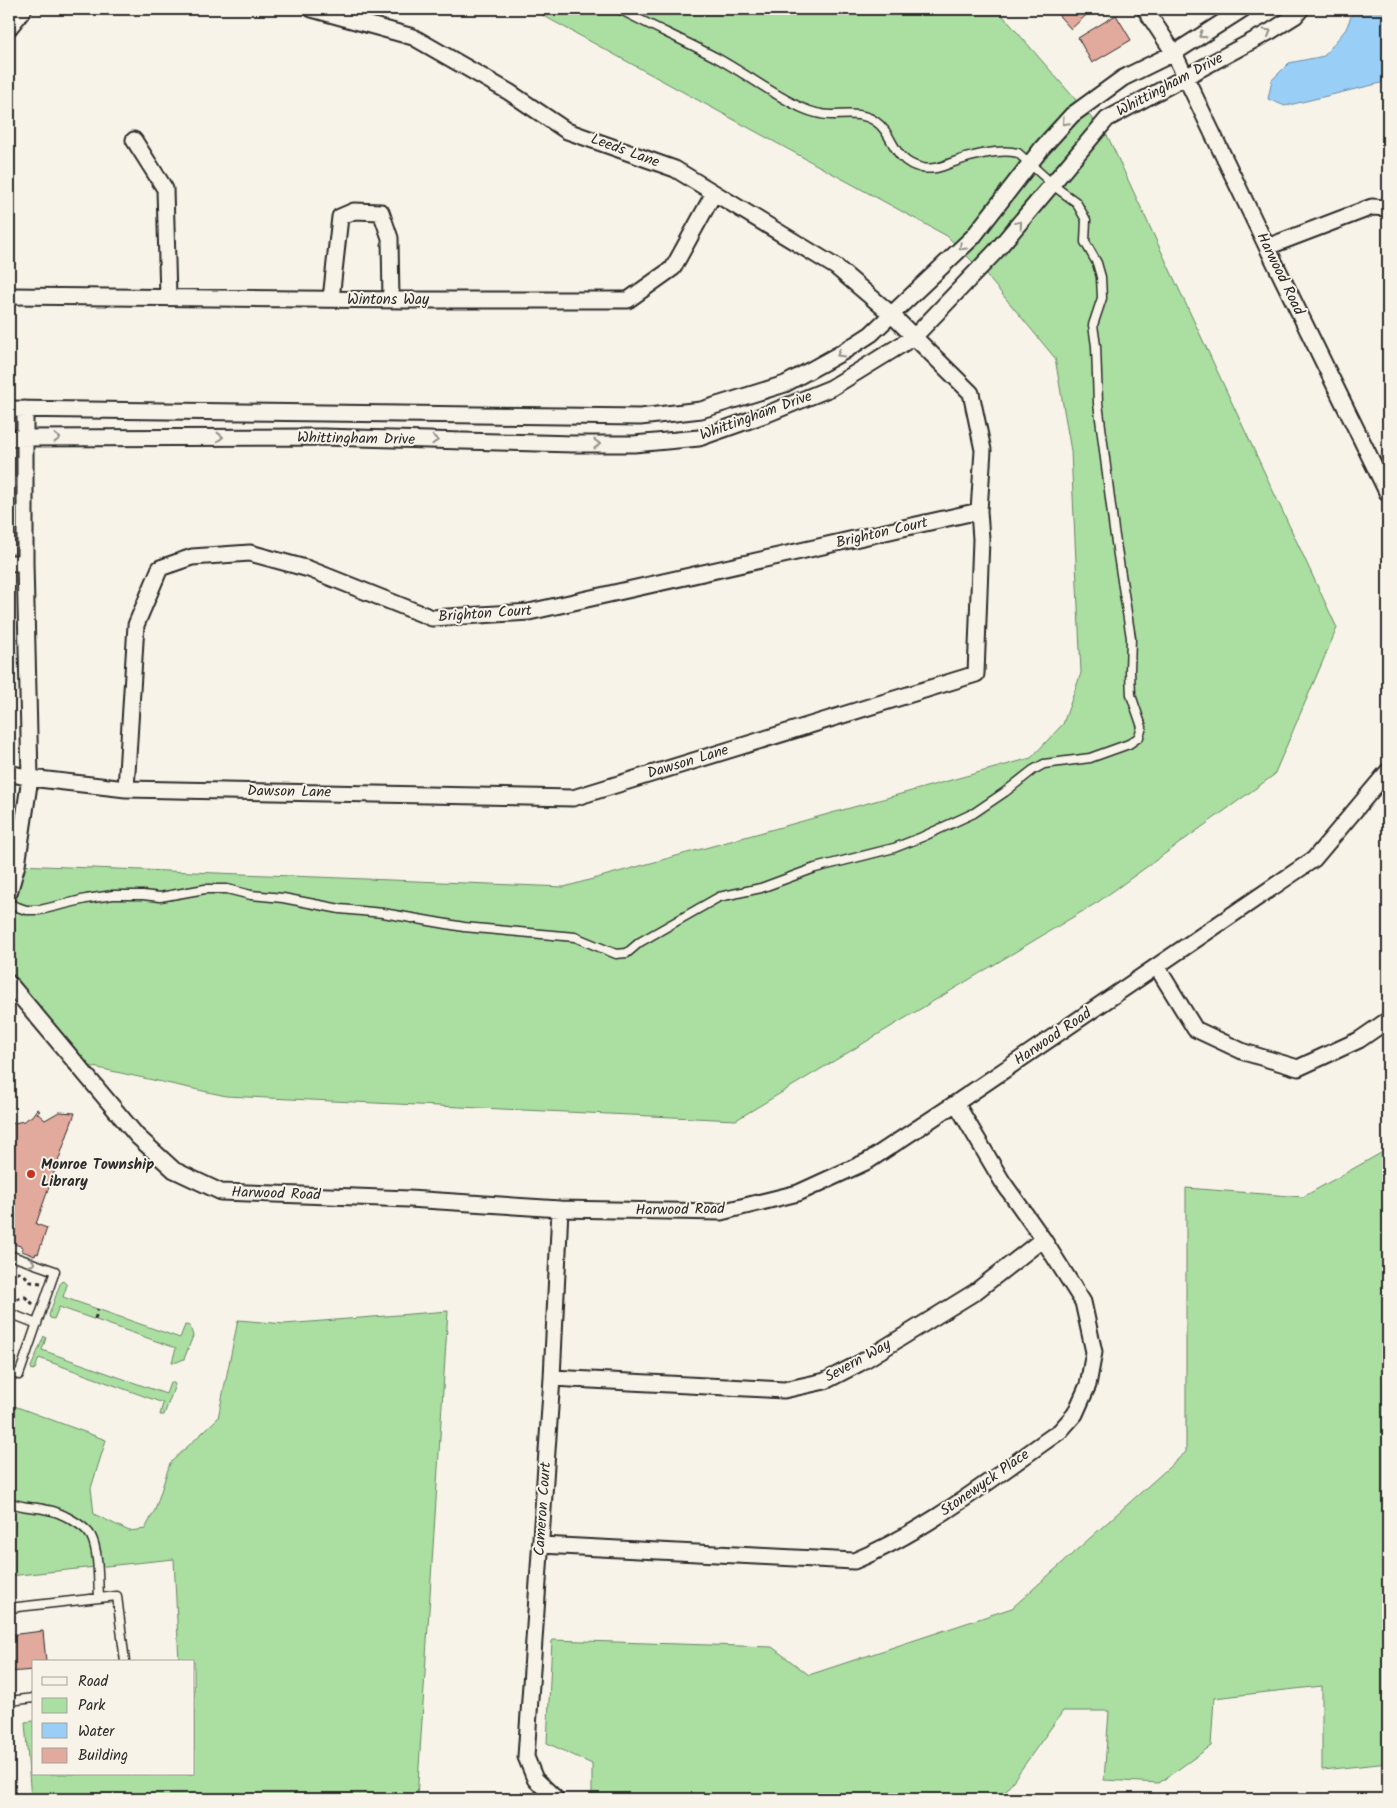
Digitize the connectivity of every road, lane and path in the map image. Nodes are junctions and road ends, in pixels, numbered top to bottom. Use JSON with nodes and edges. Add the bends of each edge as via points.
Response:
{"nodes":[{"id":1,"x":24,"y":9,"type":"edge"},
{"id":2,"x":312,"y":9,"type":"edge"},
{"id":3,"x":619,"y":9,"type":"edge"},
{"id":4,"x":1145,"y":9,"type":"edge"},
{"id":5,"x":1242,"y":9,"type":"edge"},
{"id":6,"x":1300,"y":9,"type":"edge"},
{"id":7,"x":9,"y":28,"type":"edge"},
{"id":8,"x":1174,"y":53,"type":"junction"},
{"id":9,"x":1186,"y":78,"type":"junction"},
{"id":10,"x":134,"y":140,"type":"dead end"},
{"id":11,"x":1029,"y":164,"type":"junction"},
{"id":12,"x":1052,"y":184,"type":"junction"},
{"id":13,"x":714,"y":193,"type":"junction"},
{"id":14,"x":1388,"y":208,"type":"edge"},
{"id":15,"x":1267,"y":247,"type":"junction"},
{"id":16,"x":9,"y":296,"type":"edge"},
{"id":17,"x":168,"y":297,"type":"junction"},
{"id":18,"x":331,"y":300,"type":"junction"},
{"id":19,"x":391,"y":300,"type":"junction"},
{"id":20,"x":892,"y":314,"type":"junction"},
{"id":21,"x":914,"y":337,"type":"junction"},
{"id":22,"x":24,"y":409,"type":"junction"},
{"id":23,"x":9,"y":410,"type":"edge"},
{"id":24,"x":9,"y":438,"type":"edge"},
{"id":25,"x":25,"y":438,"type":"junction"},
{"id":26,"x":1388,"y":494,"type":"edge"},
{"id":27,"x":979,"y":511,"type":"junction"},
{"id":28,"x":25,"y":562,"type":"junction"},
{"id":29,"x":9,"y":563,"type":"edge"},
{"id":30,"x":1388,"y":771,"type":"edge"},
{"id":31,"x":9,"y":773,"type":"edge"},
{"id":32,"x":30,"y":778,"type":"junction"},
{"id":33,"x":126,"y":789,"type":"junction"},
{"id":34,"x":9,"y":892,"type":"edge"},
{"id":35,"x":9,"y":904,"type":"edge"},
{"id":36,"x":1157,"y":967,"type":"junction"},
{"id":37,"x":9,"y":983,"type":"edge"},
{"id":38,"x":1388,"y":1020,"type":"edge"},
{"id":39,"x":956,"y":1103,"type":"junction"},
{"id":40,"x":560,"y":1209,"type":"junction"},
{"id":41,"x":1043,"y":1239,"type":"junction"},
{"id":42,"x":9,"y":1255,"type":"edge"},
{"id":43,"x":9,"y":1274,"type":"edge"},
{"id":44,"x":51,"y":1284,"type":"junction"},
{"id":45,"x":9,"y":1296,"type":"edge"},
{"id":46,"x":98,"y":1309,"type":"dead end"},
{"id":47,"x":42,"y":1310,"type":"junction"},
{"id":48,"x":9,"y":1313,"type":"edge"},
{"id":49,"x":95,"y":1319,"type":"dead end"},
{"id":50,"x":37,"y":1324,"type":"junction"},
{"id":51,"x":9,"y":1371,"type":"edge"},
{"id":52,"x":552,"y":1378,"type":"junction"},
{"id":53,"x":10,"y":1502,"type":"edge"},
{"id":54,"x":541,"y":1545,"type":"junction"},
{"id":55,"x":99,"y":1598,"type":"junction"},
{"id":56,"x":9,"y":1608,"type":"edge"},
{"id":57,"x":125,"y":1660,"type":"edge"},
{"id":58,"x":32,"y":1698,"type":"edge"},
{"id":59,"x":9,"y":1700,"type":"edge"},
{"id":60,"x":555,"y":1798,"type":"dead end"}],
"edges":[{"from":1,"to":7,"type":"street"},
{"from":2,"to":13,"type":"street","name":"Leeds Lane","via":[[413,37],[510,92],[568,131],[675,170]]},
{"from":3,"to":11,"type":"lane","via":[[716,58],[802,108],[830,116],[863,116],[876,122],[905,161],[922,168],[940,168],[996,152],[1011,151]]},
{"from":4,"to":8,"type":"street","name":"Harwood Road"},
{"from":5,"to":8,"type":"street","name":"Whittingham Drive","one_way":true},
{"from":9,"to":6,"type":"street","name":"Whittingham Drive","one_way":true,"via":[[1271,31],[1295,16]]},
{"from":8,"to":9,"type":"street","name":"Harwood Road"},
{"from":8,"to":11,"type":"street","name":"Whittingham Drive","one_way":true,"via":[[1123,78],[1072,115]]},
{"from":9,"to":12,"type":"street","name":"Whittingham Drive","via":[[1107,119]]},
{"from":9,"to":15,"type":"street","name":"Harwood Road"},
{"from":10,"to":17,"type":"street","via":[[165,189]]},
{"from":11,"to":12,"type":"lane"},
{"from":11,"to":20,"type":"street","name":"Whittingham Drive","one_way":true,"via":[[972,237]]},
{"from":21,"to":12,"type":"street","name":"Whittingham Drive","one_way":true,"via":[[996,251]]},
{"from":12,"to":35,"type":"lane","via":[[1076,202],[1086,220],[1086,242],[1101,276],[1102,298],[1093,325],[1098,403],[1132,638],[1131,695],[1142,726],[1139,737],[1129,744],[1090,758],[1044,764],[974,812],[913,841],[816,868],[767,886],[719,897],[628,952],[616,954],[575,937],[464,927],[251,895],[227,888],[160,897],[113,895],[86,898],[40,910],[26,910]]},
{"from":13,"to":19,"type":"street","name":"Wintons Way","via":[[673,268],[628,300]]},
{"from":13,"to":20,"type":"street","name":"Leeds Lane","via":[[836,268]]},
{"from":14,"to":15,"type":"street","via":[[1372,206]]},
{"from":15,"to":26,"type":"street","name":"Harwood Road"},
{"from":16,"to":17,"type":"street","name":"Wintons Way"},
{"from":17,"to":18,"type":"street","name":"Wintons Way"},
{"from":18,"to":19,"type":"street","name":"Wintons Way"},
{"from":18,"to":19,"type":"street","via":[[340,217],[354,210],[381,212],[390,238]]},
{"from":20,"to":21,"type":"street","name":"Leeds Lane"},
{"from":20,"to":22,"type":"street","name":"Whittingham Drive","one_way":true,"via":[[864,338],[785,384],[701,410],[640,416]]},
{"from":25,"to":21,"type":"street","name":"Whittingham Drive","one_way":true,"via":[[324,437],[573,444],[634,444],[699,438],[831,388]]},
{"from":21,"to":27,"type":"street","name":"Dawson Lane","via":[[971,393],[983,450]]},
{"from":22,"to":23,"type":"street","name":"Whittingham Drive"},
{"from":22,"to":25,"type":"street"},
{"from":24,"to":25,"type":"street","name":"Whittingham Drive"},
{"from":25,"to":28,"type":"street"},
{"from":27,"to":33,"type":"street","name":"Dawson Lane","via":[[981,540],[976,674],[573,798]]},
{"from":27,"to":33,"type":"street","name":"Brighton Court","via":[[539,610],[432,618],[309,569],[250,553],[192,557],[160,568],[136,625]]},
{"from":28,"to":29,"type":"street"},
{"from":28,"to":32,"type":"street"},
{"from":30,"to":36,"type":"street","name":"Harwood Road","via":[[1314,859]]},
{"from":31,"to":32,"type":"street","name":"Dawson Lane"},
{"from":32,"to":33,"type":"street","name":"Dawson Lane"},
{"from":32,"to":34,"type":"street","via":[[18,865]]},
{"from":36,"to":38,"type":"street","via":[[1195,1029],[1244,1052],[1298,1068],[1359,1040]]},
{"from":36,"to":39,"type":"street","name":"Harwood Road"},
{"from":37,"to":40,"type":"street","name":"Harwood Road","via":[[137,1136],[174,1170],[222,1192]]},
{"from":39,"to":40,"type":"street","name":"Harwood Road","via":[[868,1161],[798,1194],[721,1212]]},
{"from":39,"to":41,"type":"street","name":"Stonewyck Place","via":[[1002,1181]]},
{"from":40,"to":52,"type":"street","name":"Cameron Court"},
{"from":41,"to":52,"type":"street","name":"Severn Way","via":[[975,1292],[825,1381],[784,1390]]},
{"from":41,"to":54,"type":"street","name":"Stonewyck Place","via":[[1083,1302],[1094,1352],[1088,1385],[1075,1414],[1060,1431],[938,1516],[882,1550],[854,1561]]},
{"from":42,"to":44,"type":"lane","one_way":true,"via":[[56,1271]]},
{"from":43,"to":44,"type":"path","via":[[20,1272],[31,1282]]},
{"from":44,"to":47,"type":"lane"},
{"from":45,"to":47,"type":"path","via":[[25,1298]]},
{"from":46,"to":49,"type":"path"},
{"from":47,"to":50,"type":"lane"},
{"from":48,"to":50,"type":"lane"},
{"from":50,"to":51,"type":"lane","via":[[19,1375]]},
{"from":52,"to":54,"type":"street","name":"Cameron Court"},
{"from":53,"to":55,"type":"lane","via":[[61,1514],[90,1535],[98,1570]]},
{"from":54,"to":60,"type":"street","name":"Cameron Court","via":[[526,1757],[534,1779]]},
{"from":55,"to":56,"type":"lane"},
{"from":55,"to":57,"type":"lane","via":[[118,1596]]},
{"from":58,"to":59,"type":"lane"}]}
